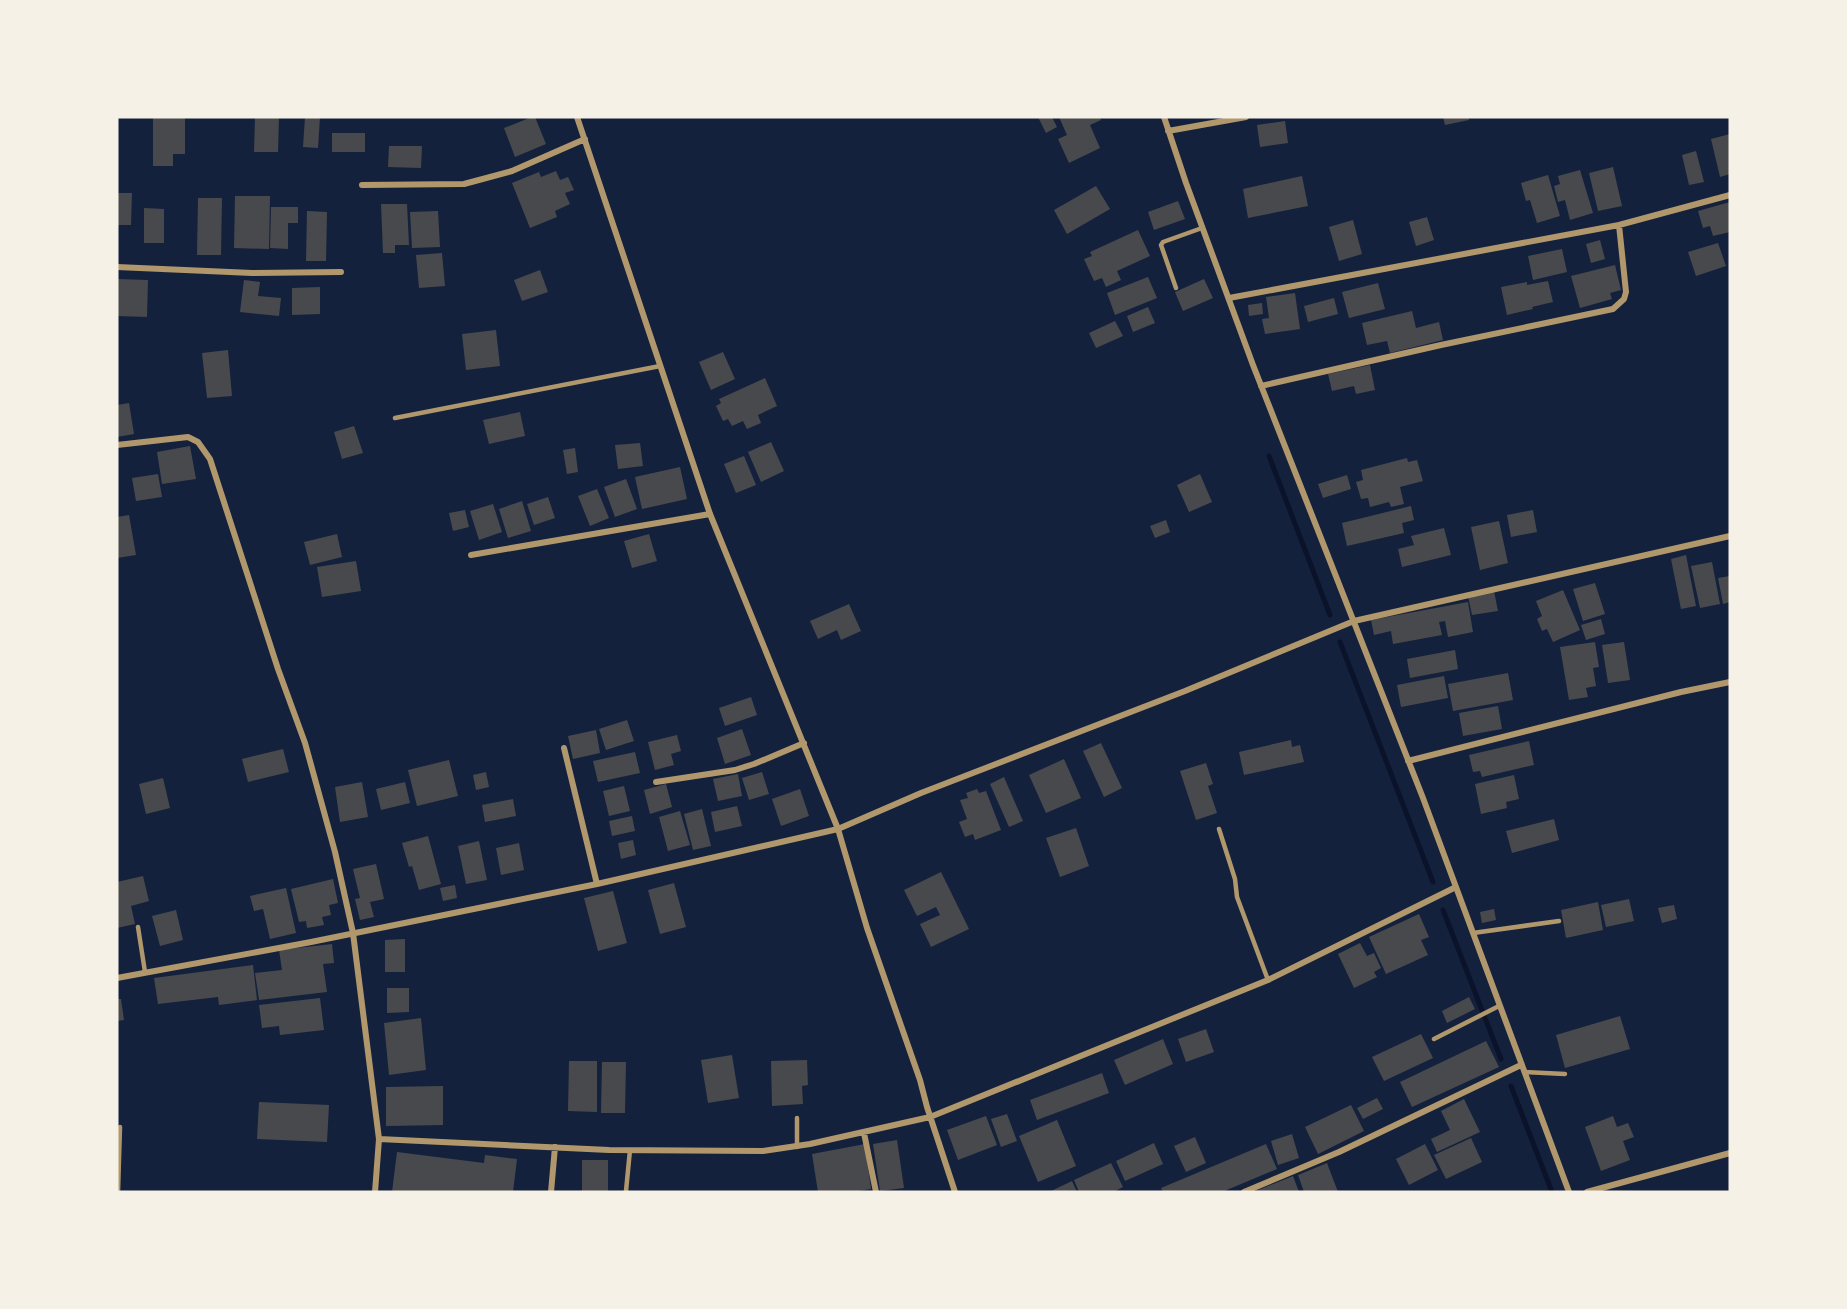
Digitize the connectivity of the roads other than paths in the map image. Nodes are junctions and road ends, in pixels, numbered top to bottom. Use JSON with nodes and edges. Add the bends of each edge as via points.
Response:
{"nodes":[{"id":1,"x":577,"y":117,"type":"edge"},
{"id":2,"x":1164,"y":117,"type":"edge"},
{"id":3,"x":1246,"y":117,"type":"edge"},
{"id":4,"x":1168,"y":131,"type":"junction"},
{"id":5,"x":585,"y":139,"type":"junction"},
{"id":6,"x":362,"y":185,"type":"dead end"},
{"id":7,"x":1730,"y":195,"type":"edge"},
{"id":8,"x":1619,"y":225,"type":"junction"},
{"id":9,"x":1202,"y":228,"type":"junction"},
{"id":10,"x":117,"y":267,"type":"edge"},
{"id":11,"x":341,"y":272,"type":"dead end"},
{"id":12,"x":1176,"y":288,"type":"dead end"},
{"id":13,"x":1229,"y":298,"type":"junction"},
{"id":14,"x":660,"y":366,"type":"junction"},
{"id":15,"x":1261,"y":386,"type":"junction"},
{"id":16,"x":395,"y":418,"type":"dead end"},
{"id":17,"x":117,"y":445,"type":"edge"},
{"id":18,"x":710,"y":514,"type":"junction"},
{"id":19,"x":1730,"y":536,"type":"edge"},
{"id":20,"x":471,"y":555,"type":"dead end"},
{"id":21,"x":1354,"y":621,"type":"junction"},
{"id":22,"x":1730,"y":682,"type":"edge"},
{"id":23,"x":804,"y":742,"type":"junction"},
{"id":24,"x":564,"y":748,"type":"dead end"},
{"id":25,"x":1408,"y":761,"type":"junction"},
{"id":26,"x":656,"y":782,"type":"dead end"},
{"id":27,"x":838,"y":829,"type":"junction"},
{"id":28,"x":1219,"y":829,"type":"dead end"},
{"id":29,"x":597,"y":884,"type":"junction"},
{"id":30,"x":1456,"y":887,"type":"junction"},
{"id":31,"x":1559,"y":921,"type":"dead end"},
{"id":32,"x":138,"y":927,"type":"dead end"},
{"id":33,"x":353,"y":933,"type":"junction"},
{"id":34,"x":1473,"y":933,"type":"junction"},
{"id":35,"x":145,"y":972,"type":"junction"},
{"id":36,"x":117,"y":978,"type":"edge"},
{"id":37,"x":1268,"y":980,"type":"junction"},
{"id":38,"x":1499,"y":1006,"type":"junction"},
{"id":39,"x":1434,"y":1039,"type":"dead end"},
{"id":40,"x":1522,"y":1069,"type":"junction"},
{"id":41,"x":1565,"y":1074,"type":"dead end"},
{"id":42,"x":930,"y":1117,"type":"junction"},
{"id":43,"x":797,"y":1118,"type":"dead end"},
{"id":44,"x":120,"y":1127,"type":"dead end"},
{"id":45,"x":864,"y":1133,"type":"junction"},
{"id":46,"x":379,"y":1139,"type":"junction"},
{"id":47,"x":555,"y":1147,"type":"junction"},
{"id":48,"x":797,"y":1147,"type":"junction"},
{"id":49,"x":630,"y":1150,"type":"junction"},
{"id":50,"x":1730,"y":1152,"type":"edge"},
{"id":51,"x":626,"y":1191,"type":"edge"},
{"id":52,"x":118,"y":1192,"type":"edge"},
{"id":53,"x":375,"y":1192,"type":"edge"},
{"id":54,"x":552,"y":1192,"type":"edge"},
{"id":55,"x":876,"y":1192,"type":"edge"},
{"id":56,"x":955,"y":1192,"type":"edge"},
{"id":57,"x":1244,"y":1192,"type":"edge"},
{"id":58,"x":1569,"y":1192,"type":"edge"},
{"id":59,"x":1587,"y":1192,"type":"edge"}],
"edges":[{"from":1,"to":5,"type":"street"},
{"from":2,"to":4,"type":"street"},
{"from":3,"to":4,"type":"street"},
{"from":4,"to":9,"type":"street"},
{"from":5,"to":6,"type":"street","via":[[512,171],[464,184]]},
{"from":5,"to":14,"type":"street"},
{"from":7,"to":8,"type":"street"},
{"from":8,"to":13,"type":"street"},
{"from":8,"to":15,"type":"street","via":[[1626,292],[1612,309]]},
{"from":9,"to":12,"type":"lane","via":[[1162,242]]},
{"from":9,"to":13,"type":"street"},
{"from":10,"to":11,"type":"street"},
{"from":13,"to":15,"type":"street"},
{"from":14,"to":16,"type":"lane"},
{"from":14,"to":18,"type":"street"},
{"from":15,"to":21,"type":"street"},
{"from":17,"to":33,"type":"street","via":[[188,436],[198,442],[210,459],[305,743]]},
{"from":18,"to":20,"type":"street"},
{"from":18,"to":23,"type":"street"},
{"from":19,"to":21,"type":"street"},
{"from":21,"to":25,"type":"street"},
{"from":21,"to":27,"type":"street"},
{"from":22,"to":25,"type":"street"},
{"from":23,"to":26,"type":"street","via":[[735,770]]},
{"from":23,"to":27,"type":"street"},
{"from":24,"to":29,"type":"street"},
{"from":25,"to":30,"type":"street"},
{"from":27,"to":29,"type":"street"},
{"from":27,"to":42,"type":"street"},
{"from":28,"to":37,"type":"lane","via":[[1237,897]]},
{"from":29,"to":33,"type":"street"},
{"from":30,"to":34,"type":"street"},
{"from":30,"to":37,"type":"street"},
{"from":31,"to":34,"type":"lane"},
{"from":32,"to":35,"type":"lane"},
{"from":33,"to":35,"type":"street"},
{"from":33,"to":46,"type":"street"},
{"from":34,"to":38,"type":"street"},
{"from":35,"to":36,"type":"street"},
{"from":37,"to":42,"type":"street"},
{"from":38,"to":39,"type":"lane"},
{"from":38,"to":40,"type":"street"},
{"from":40,"to":41,"type":"lane"},
{"from":40,"to":57,"type":"street"},
{"from":40,"to":58,"type":"street"},
{"from":42,"to":45,"type":"street"},
{"from":42,"to":56,"type":"street"},
{"from":43,"to":48,"type":"lane"},
{"from":44,"to":52,"type":"lane"},
{"from":45,"to":48,"type":"street"},
{"from":45,"to":55,"type":"street"},
{"from":46,"to":47,"type":"street"},
{"from":46,"to":53,"type":"street"},
{"from":47,"to":49,"type":"street"},
{"from":47,"to":54,"type":"street"},
{"from":48,"to":49,"type":"street","via":[[754,1151]]},
{"from":49,"to":51,"type":"lane"},
{"from":50,"to":59,"type":"street"}]}
